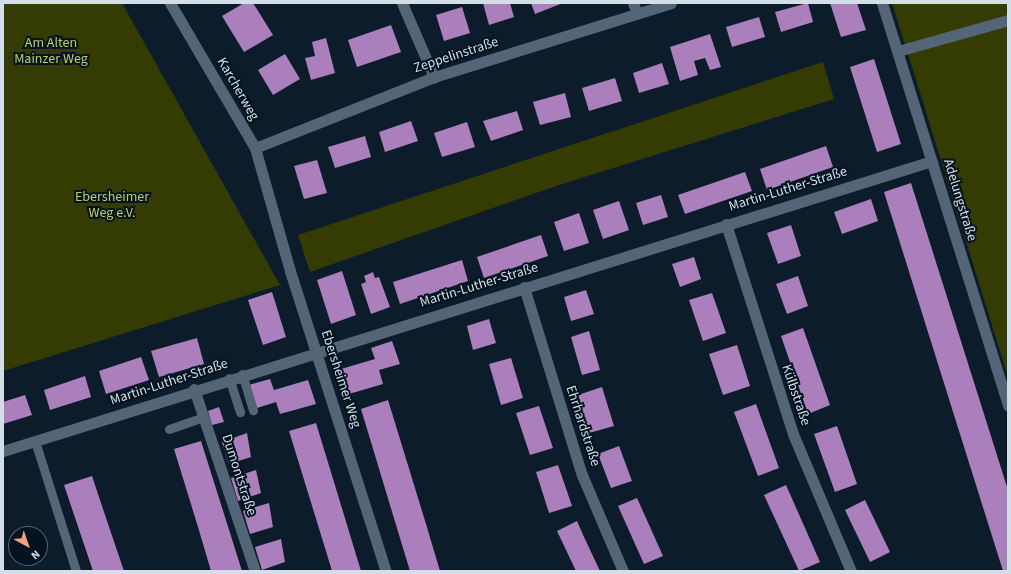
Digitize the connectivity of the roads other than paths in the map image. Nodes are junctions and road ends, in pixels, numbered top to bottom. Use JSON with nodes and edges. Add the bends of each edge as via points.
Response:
{"nodes":[{"id":1,"x":170,"y":3,"type":"edge"},
{"id":2,"x":402,"y":3,"type":"edge"},
{"id":3,"x":671,"y":3,"type":"edge"},
{"id":4,"x":882,"y":3,"type":"edge"},
{"id":5,"x":635,"y":8,"type":"edge"},
{"id":6,"x":1008,"y":20,"type":"edge"},
{"id":7,"x":898,"y":51,"type":"junction"},
{"id":8,"x":434,"y":77,"type":"junction"},
{"id":9,"x":254,"y":148,"type":"junction"},
{"id":10,"x":932,"y":161,"type":"junction"},
{"id":11,"x":268,"y":195,"type":"joint"},
{"id":12,"x":726,"y":224,"type":"junction"},
{"id":13,"x":524,"y":287,"type":"junction"},
{"id":14,"x":316,"y":351,"type":"junction"},
{"id":15,"x":242,"y":374,"type":"junction"},
{"id":16,"x":229,"y":378,"type":"junction"},
{"id":17,"x":194,"y":389,"type":"junction"},
{"id":18,"x":1008,"y":406,"type":"edge"},
{"id":19,"x":253,"y":410,"type":"dead end"},
{"id":20,"x":240,"y":412,"type":"dead end"},
{"id":21,"x":203,"y":417,"type":"junction"},
{"id":22,"x":169,"y":430,"type":"dead end"},
{"id":23,"x":35,"y":441,"type":"junction"},
{"id":24,"x":3,"y":451,"type":"edge"},
{"id":25,"x":76,"y":571,"type":"edge"},
{"id":26,"x":255,"y":571,"type":"edge"},
{"id":27,"x":386,"y":571,"type":"edge"},
{"id":28,"x":624,"y":571,"type":"edge"},
{"id":29,"x":851,"y":571,"type":"edge"}],
"edges":[{"from":1,"to":9,"type":"street","name":"Karcherweg"},
{"from":2,"to":8,"type":"street"},
{"from":3,"to":5,"type":"street","name":"Zeppelinstraße"},
{"from":4,"to":7,"type":"street","name":"Adelungstraße"},
{"from":5,"to":8,"type":"street","name":"Zeppelinstraße"},
{"from":6,"to":7,"type":"street"},
{"from":7,"to":10,"type":"street","name":"Adelungstraße"},
{"from":8,"to":9,"type":"street","name":"Zeppelinstraße"},
{"from":9,"to":11,"type":"street","name":"Karcherweg"},
{"from":10,"to":12,"type":"street","name":"Martin-Luther-Straße"},
{"from":10,"to":18,"type":"street","name":"Adelungstraße"},
{"from":11,"to":14,"type":"street","name":"Ebersheimer Weg"},
{"from":12,"to":13,"type":"street","name":"Martin-Luther-Straße"},
{"from":12,"to":29,"type":"street","name":"Külbstraße","via":[[793,434]]},
{"from":13,"to":14,"type":"street","name":"Martin-Luther-Straße"},
{"from":13,"to":28,"type":"street","name":"Ehrhardstraße","via":[[582,475]]},
{"from":14,"to":15,"type":"street","name":"Martin-Luther-Straße"},
{"from":14,"to":27,"type":"street","name":"Ebersheimer Weg"},
{"from":15,"to":16,"type":"street","name":"Martin-Luther-Straße"},
{"from":15,"to":19,"type":"lane"},
{"from":16,"to":17,"type":"street","name":"Martin-Luther-Straße"},
{"from":16,"to":20,"type":"lane"},
{"from":17,"to":21,"type":"street","name":"Dumontstraße"},
{"from":17,"to":23,"type":"street","name":"Martin-Luther-Straße"},
{"from":21,"to":22,"type":"lane"},
{"from":21,"to":26,"type":"street","name":"Dumontstraße"},
{"from":23,"to":24,"type":"street","name":"Martin-Luther-Straße"},
{"from":23,"to":25,"type":"lane"}]}
